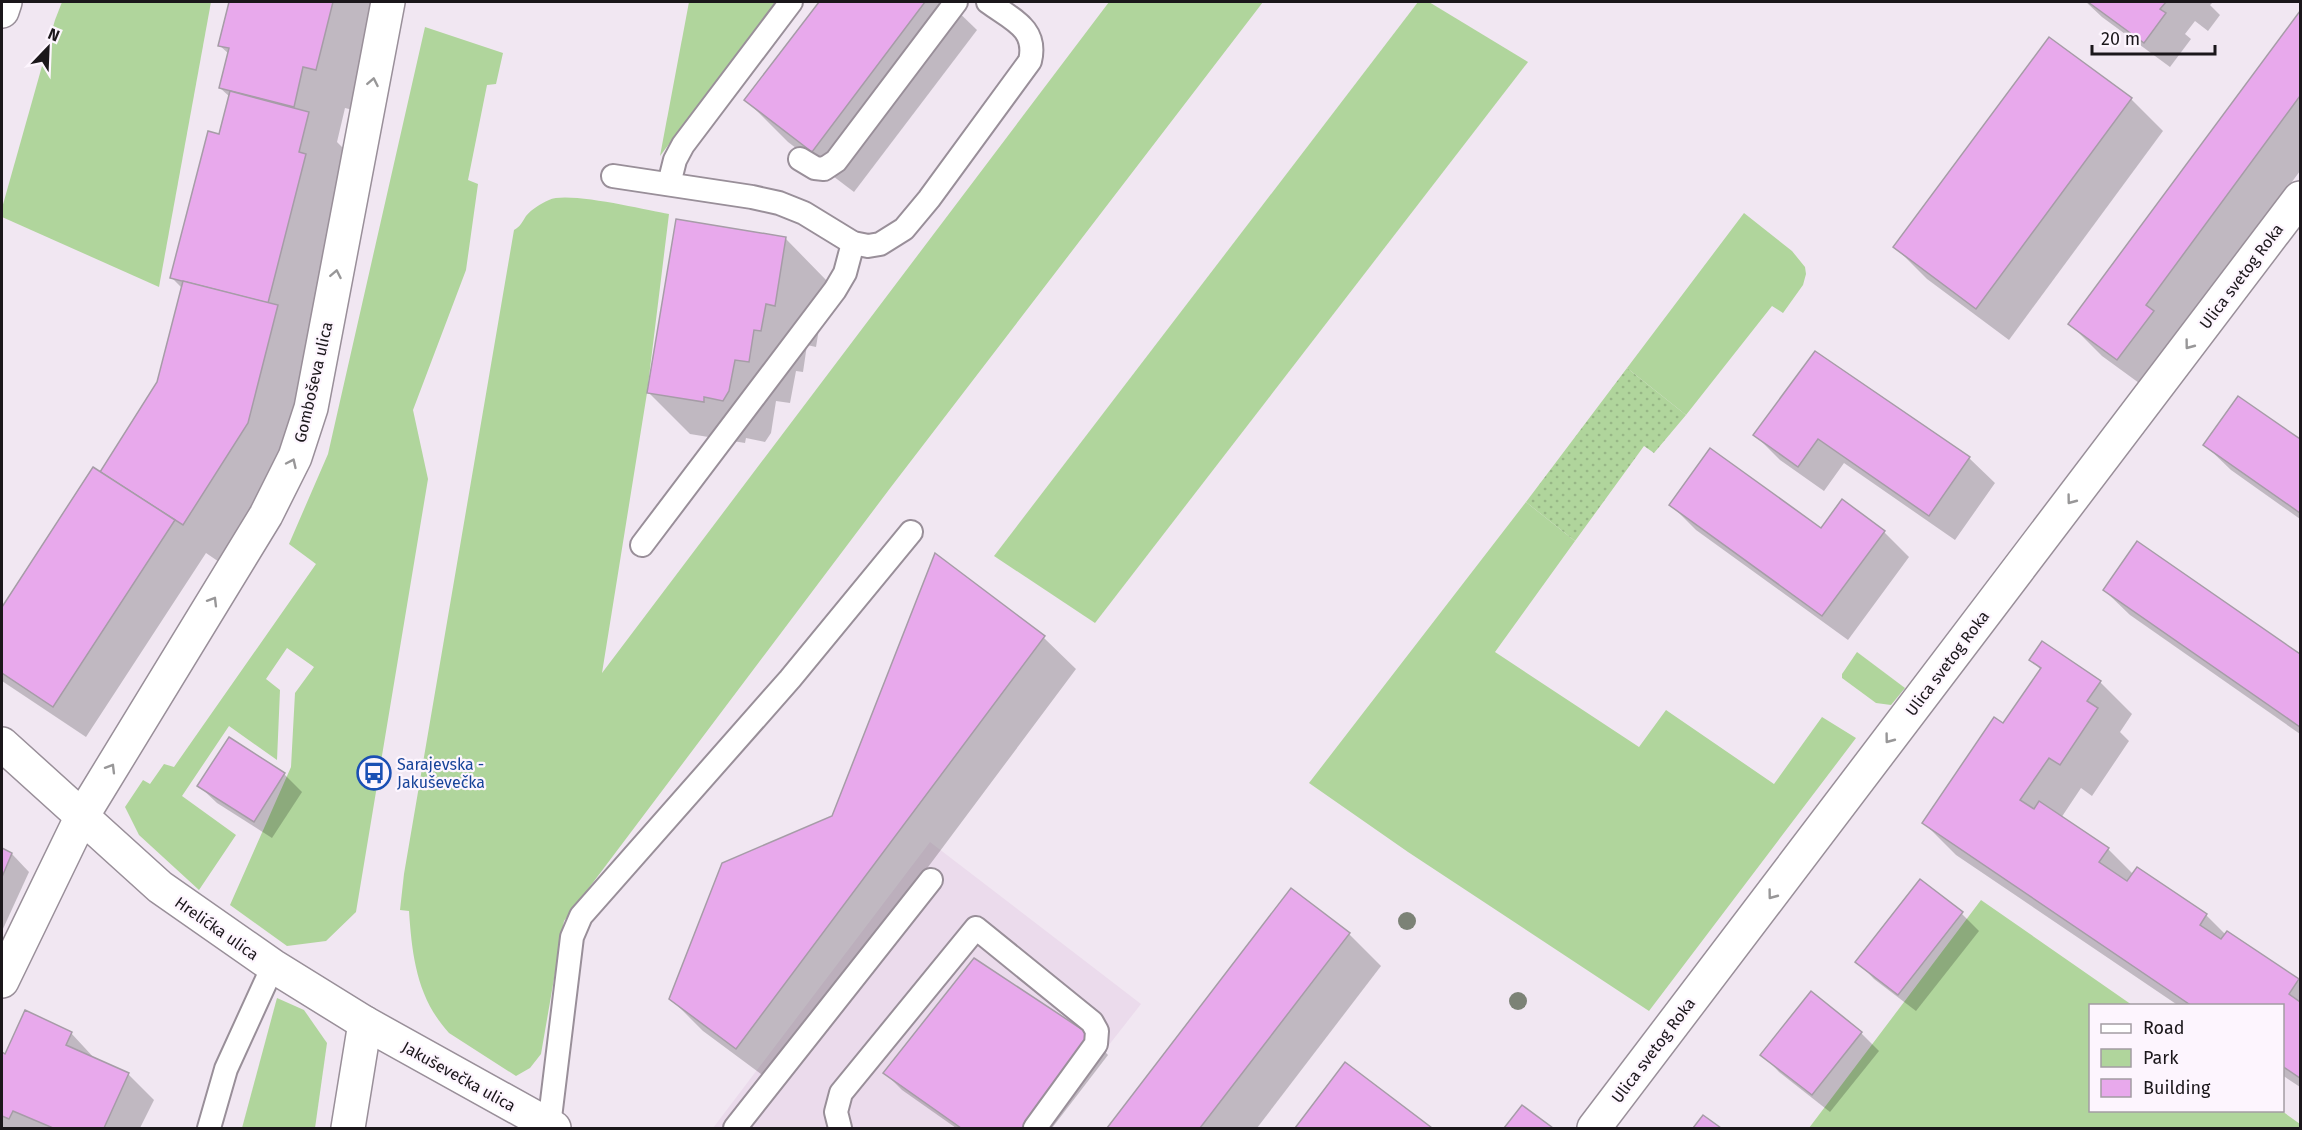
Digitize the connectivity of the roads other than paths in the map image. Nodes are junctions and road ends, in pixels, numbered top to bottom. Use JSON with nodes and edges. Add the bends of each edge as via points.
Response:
{"nodes":[{"id":1,"x":5,"y":2,"type":"edge"},
{"id":2,"x":388,"y":2,"type":"edge"},
{"id":3,"x":791,"y":2,"type":"edge"},
{"id":4,"x":956,"y":2,"type":"edge"},
{"id":5,"x":988,"y":2,"type":"edge"},
{"id":6,"x":2,"y":11,"type":"edge"},
{"id":7,"x":800,"y":159,"type":"dead end"},
{"id":8,"x":613,"y":176,"type":"dead end"},
{"id":9,"x":669,"y":184,"type":"junction"},
{"id":10,"x":2301,"y":198,"type":"edge"},
{"id":11,"x":853,"y":243,"type":"junction"},
{"id":12,"x":911,"y":532,"type":"dead end"},
{"id":13,"x":642,"y":545,"type":"dead end"},
{"id":14,"x":2,"y":744,"type":"edge"},
{"id":15,"x":81,"y":818,"type":"junction"},
{"id":16,"x":931,"y":880,"type":"dead end"},
{"id":17,"x":273,"y":966,"type":"junction"},
{"id":18,"x":2,"y":981,"type":"edge"},
{"id":19,"x":365,"y":1023,"type":"junction"},
{"id":20,"x":552,"y":1127,"type":"edge"},
{"id":21,"x":209,"y":1128,"type":"edge"},
{"id":22,"x":348,"y":1128,"type":"edge"},
{"id":23,"x":735,"y":1128,"type":"edge"},
{"id":24,"x":840,"y":1128,"type":"edge"},
{"id":25,"x":1035,"y":1128,"type":"edge"},
{"id":26,"x":1594,"y":1128,"type":"edge"}],
"edges":[{"from":1,"to":6,"type":"street"},
{"from":15,"to":2,"type":"street","name":"Gomboševa ulica","one_way":true,"via":[[266,515],[295,457],[311,408]]},
{"from":3,"to":9,"type":"lane","via":[[683,145]]},
{"from":4,"to":7,"type":"lane","via":[[836,161],[824,169]]},
{"from":5,"to":11,"type":"lane","via":[[1032,38],[1030,61],[904,229],[880,244]]},
{"from":8,"to":9,"type":"lane"},
{"from":9,"to":11,"type":"lane","via":[[779,203],[804,213]]},
{"from":10,"to":26,"type":"street","name":"Ulica svetog Roka","one_way":true},
{"from":11,"to":13,"type":"lane","via":[[836,290]]},
{"from":12,"to":20,"type":"lane","via":[[790,679],[581,916],[572,937]]},
{"from":14,"to":15,"type":"street","name":"Hrelićka ulica"},
{"from":15,"to":17,"type":"street","name":"Hrelićka ulica","via":[[160,887]]},
{"from":15,"to":18,"type":"street"},
{"from":16,"to":23,"type":"lane"},
{"from":17,"to":19,"type":"street","name":"Hrelićka ulica"},
{"from":17,"to":21,"type":"lane","via":[[226,1069]]},
{"from":19,"to":20,"type":"street","name":"Jakuševečka ulica"},
{"from":19,"to":22,"type":"street"},
{"from":24,"to":25,"type":"lane","via":[[836,1112],[841,1093],[976,928],[1092,1022],[1097,1031],[1096,1044]]}]}
